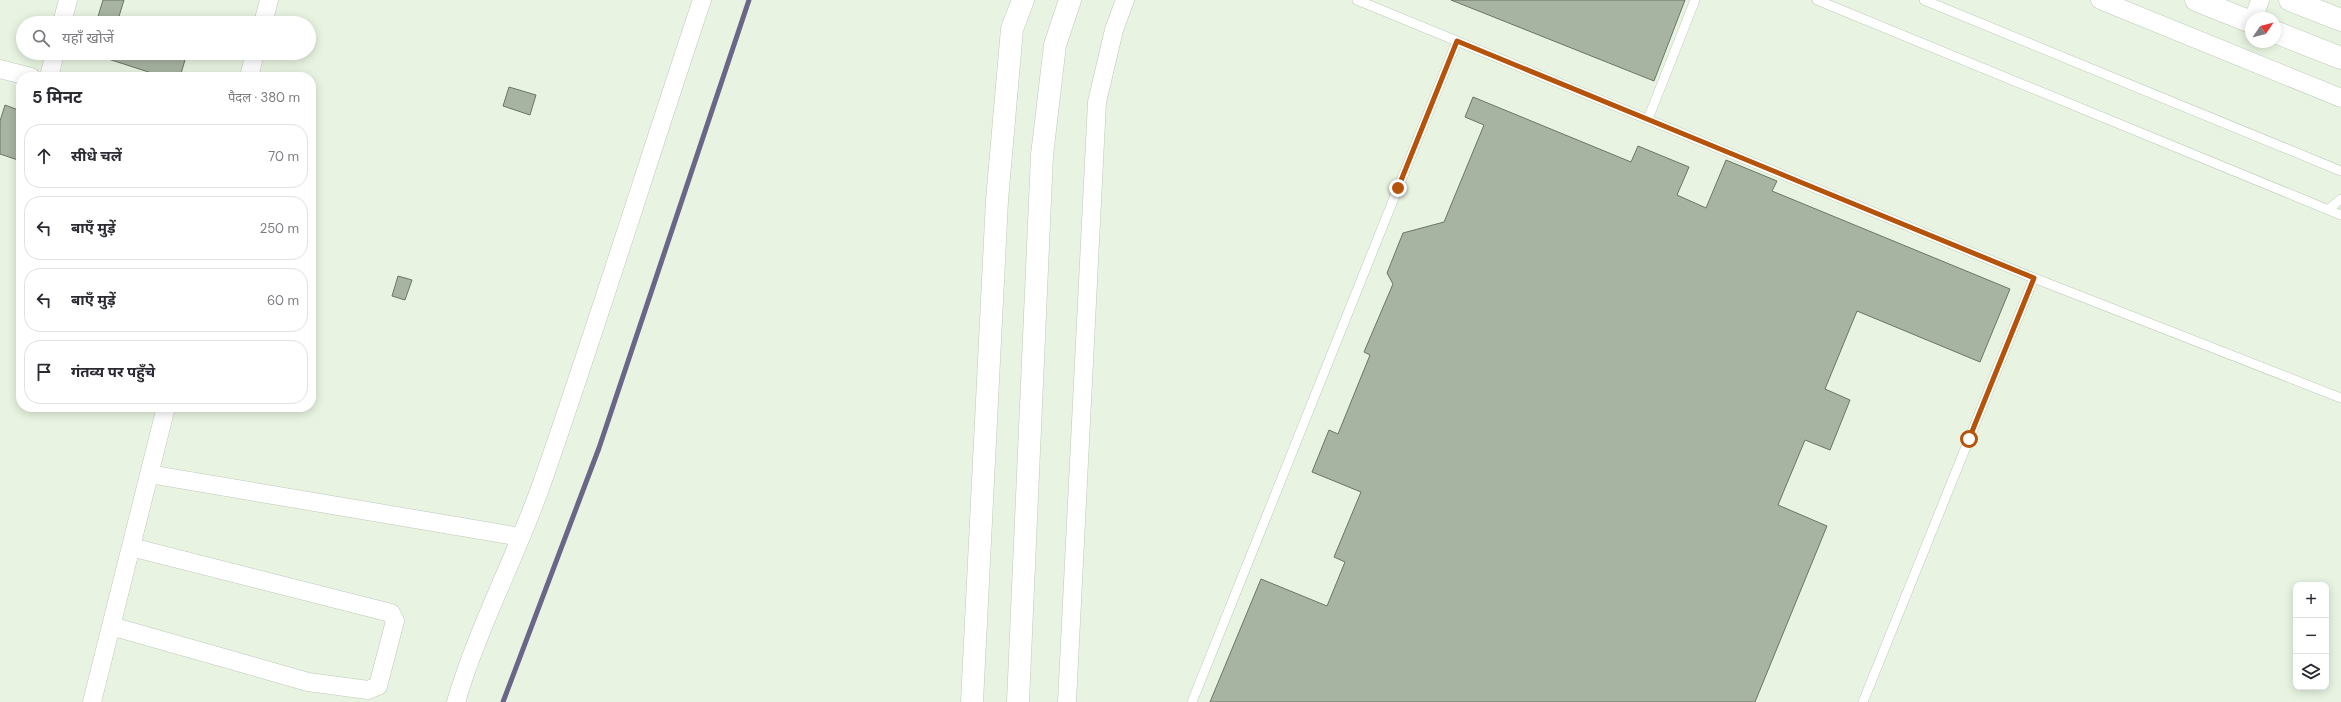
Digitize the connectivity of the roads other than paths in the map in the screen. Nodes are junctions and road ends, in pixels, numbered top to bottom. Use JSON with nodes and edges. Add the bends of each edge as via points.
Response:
{"nodes":[{"id":1,"x":68,"y":0,"type":"edge"},
{"id":2,"x":268,"y":0,"type":"edge"},
{"id":3,"x":702,"y":0,"type":"edge"},
{"id":4,"x":1023,"y":0,"type":"edge"},
{"id":5,"x":1070,"y":0,"type":"edge"},
{"id":6,"x":1126,"y":0,"type":"edge"},
{"id":7,"x":1357,"y":0,"type":"edge"},
{"id":8,"x":1695,"y":0,"type":"edge"},
{"id":9,"x":1817,"y":0,"type":"edge"},
{"id":10,"x":1924,"y":0,"type":"edge"},
{"id":11,"x":2100,"y":0,"type":"edge"},
{"id":12,"x":2196,"y":0,"type":"edge"},
{"id":13,"x":2260,"y":0,"type":"edge"},
{"id":14,"x":2290,"y":0,"type":"edge"},
{"id":15,"x":2256,"y":12,"type":"edge"},
{"id":16,"x":64,"y":16,"type":"edge"},
{"id":17,"x":265,"y":16,"type":"edge"},
{"id":18,"x":2245,"y":20,"type":"edge"},
{"id":19,"x":2341,"y":20,"type":"edge"},
{"id":20,"x":2281,"y":34,"type":"edge"},
{"id":21,"x":1457,"y":41,"type":"junction"},
{"id":22,"x":2341,"y":58,"type":"edge"},
{"id":23,"x":53,"y":60,"type":"edge"},
{"id":24,"x":253,"y":60,"type":"edge"},
{"id":25,"x":0,"y":69,"type":"edge"},
{"id":26,"x":50,"y":72,"type":"edge"},
{"id":27,"x":250,"y":72,"type":"edge"},
{"id":28,"x":16,"y":73,"type":"edge"},
{"id":29,"x":2341,"y":98,"type":"edge"},
{"id":30,"x":1648,"y":119,"type":"junction"},
{"id":31,"x":2340,"y":172,"type":"edge"},
{"id":32,"x":2341,"y":199,"type":"edge"},
{"id":33,"x":2328,"y":209,"type":"junction"},
{"id":34,"x":2341,"y":215,"type":"edge"},
{"id":35,"x":2034,"y":278,"type":"junction"},
{"id":36,"x":2341,"y":398,"type":"edge"},
{"id":37,"x":165,"y":412,"type":"edge"},
{"id":38,"x":149,"y":474,"type":"junction"},
{"id":39,"x":521,"y":537,"type":"junction"},
{"id":40,"x":131,"y":547,"type":"junction"},
{"id":41,"x":111,"y":626,"type":"junction"},
{"id":42,"x":92,"y":702,"type":"edge"},
{"id":43,"x":456,"y":702,"type":"edge"},
{"id":44,"x":972,"y":702,"type":"edge"},
{"id":45,"x":1018,"y":702,"type":"edge"},
{"id":46,"x":1067,"y":702,"type":"edge"},
{"id":47,"x":1192,"y":702,"type":"edge"},
{"id":48,"x":1864,"y":702,"type":"edge"}],
"edges":[{"from":1,"to":16,"type":"street"},
{"from":2,"to":17,"type":"street"},
{"from":3,"to":39,"type":"street","via":[[589,348]]},
{"from":4,"to":44,"type":"main road","via":[[1012,28],[997,200]]},
{"from":5,"to":45,"type":"main road","via":[[1055,45],[1042,155]]},
{"from":6,"to":46,"type":"street","via":[[1114,30],[1097,102]]},
{"from":7,"to":21,"type":"lane"},
{"from":8,"to":30,"type":"lane"},
{"from":9,"to":33,"type":"lane"},
{"from":10,"to":31,"type":"lane"},
{"from":11,"to":29,"type":"street"},
{"from":12,"to":18,"type":"main road"},
{"from":13,"to":15,"type":"street"},
{"from":14,"to":19,"type":"main road"},
{"from":20,"to":22,"type":"main road"},
{"from":21,"to":30,"type":"lane"},
{"from":21,"to":47,"type":"lane"},
{"from":23,"to":26,"type":"street"},
{"from":24,"to":27,"type":"street"},
{"from":25,"to":28,"type":"street"},
{"from":30,"to":35,"type":"lane"},
{"from":32,"to":33,"type":"lane"},
{"from":33,"to":34,"type":"lane"},
{"from":35,"to":36,"type":"lane"},
{"from":35,"to":48,"type":"lane"},
{"from":37,"to":38,"type":"street"},
{"from":38,"to":39,"type":"street"},
{"from":38,"to":40,"type":"street"},
{"from":39,"to":43,"type":"street","via":[[468,661]]},
{"from":40,"to":41,"type":"street"},
{"from":40,"to":41,"type":"street","via":[[390,613],[395,621],[383,674],[378,686],[368,690],[308,682]]},
{"from":41,"to":42,"type":"street"}]}
